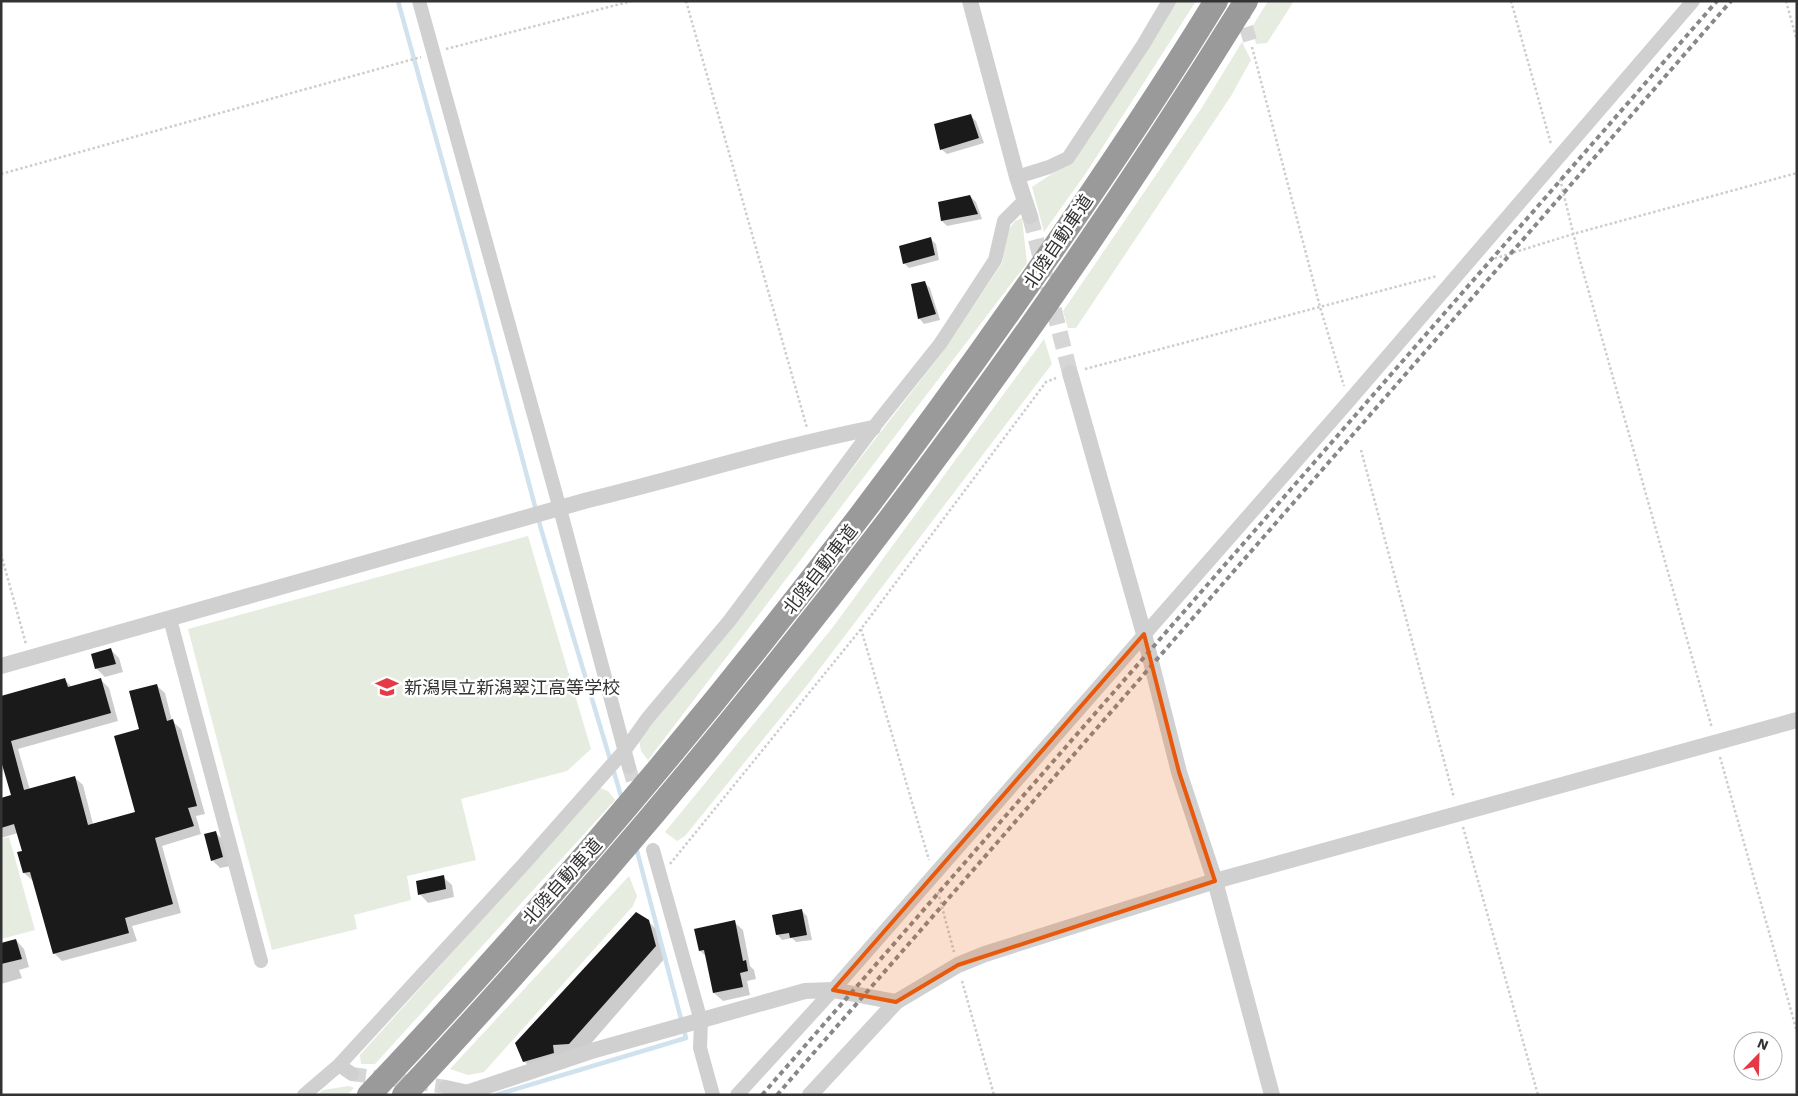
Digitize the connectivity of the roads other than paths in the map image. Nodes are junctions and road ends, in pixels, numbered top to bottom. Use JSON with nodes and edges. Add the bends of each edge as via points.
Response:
{"nodes":[{"id":1,"x":419,"y":1,"type":"edge"},
{"id":2,"x":970,"y":1,"type":"edge"},
{"id":3,"x":1169,"y":1,"type":"edge"},
{"id":4,"x":1216,"y":1,"type":"edge"},
{"id":5,"x":1246,"y":1,"type":"edge"},
{"id":6,"x":1693,"y":1,"type":"edge"},
{"id":7,"x":1017,"y":177,"type":"junction"},
{"id":8,"x":1028,"y":208,"type":"joint"},
{"id":9,"x":1070,"y":373,"type":"tunnel mouth"},
{"id":10,"x":873,"y":428,"type":"junction"},
{"id":11,"x":560,"y":509,"type":"junction"},
{"id":12,"x":170,"y":620,"type":"junction"},
{"id":13,"x":1144,"y":634,"type":"junction"},
{"id":14,"x":1,"y":666,"type":"edge"},
{"id":15,"x":1797,"y":720,"type":"edge"},
{"id":16,"x":625,"y":750,"type":"junction"},
{"id":17,"x":629,"y":767,"type":"tunnel mouth"},
{"id":18,"x":653,"y":850,"type":"dead end"},
{"id":19,"x":1216,"y":881,"type":"junction"},
{"id":20,"x":261,"y":961,"type":"dead end"},
{"id":21,"x":832,"y":990,"type":"junction"},
{"id":22,"x":896,"y":1002,"type":"junction"},
{"id":23,"x":701,"y":1021,"type":"junction"},
{"id":24,"x":339,"y":1066,"type":"junction"},
{"id":25,"x":352,"y":1074,"type":"tunnel mouth"},
{"id":26,"x":446,"y":1087,"type":"tunnel mouth"},
{"id":27,"x":468,"y":1093,"type":"edge"},
{"id":28,"x":304,"y":1095,"type":"edge"},
{"id":29,"x":369,"y":1095,"type":"edge"},
{"id":30,"x":404,"y":1095,"type":"edge"},
{"id":31,"x":713,"y":1095,"type":"edge"},
{"id":32,"x":737,"y":1095,"type":"edge"},
{"id":33,"x":810,"y":1095,"type":"edge"},
{"id":34,"x":1272,"y":1095,"type":"edge"}],
"edges":[{"from":1,"to":11,"type":"street"},
{"from":2,"to":7,"type":"street"},
{"from":3,"to":7,"type":"street","via":[[1068,158]]},
{"from":4,"to":29,"type":"highway","name":"北陸自動車道","via":[[1129,136],[953,391],[784,615],[606,832]]},
{"from":5,"to":30,"type":"highway","name":"北陸自動車道","via":[[1062,283],[888,524],[626,849]]},
{"from":6,"to":13,"type":"street"},
{"from":7,"to":8,"type":"street"},
{"from":8,"to":10,"type":"street","via":[[1004,221],[995,260],[973,297]]},
{"from":9,"to":13,"type":"street"},
{"from":10,"to":11,"type":"street","via":[[811,440]]},
{"from":10,"to":16,"type":"street","via":[[730,620]]},
{"from":11,"to":12,"type":"street"},
{"from":11,"to":16,"type":"street"},
{"from":12,"to":14,"type":"street"},
{"from":12,"to":20,"type":"street"},
{"from":13,"to":19,"type":"street","via":[[1179,772]]},
{"from":13,"to":21,"type":"street"},
{"from":15,"to":19,"type":"street"},
{"from":16,"to":17,"type":"street"},
{"from":16,"to":24,"type":"street"},
{"from":18,"to":23,"type":"street"},
{"from":19,"to":22,"type":"street","via":[[994,951],[958,965]]},
{"from":19,"to":34,"type":"street"},
{"from":21,"to":22,"type":"street"},
{"from":21,"to":23,"type":"street","via":[[805,991]]},
{"from":21,"to":32,"type":"street"},
{"from":22,"to":33,"type":"street"},
{"from":23,"to":27,"type":"street","via":[[596,1050]]},
{"from":23,"to":31,"type":"street","via":[[700,1048]]},
{"from":24,"to":25,"type":"street"},
{"from":24,"to":28,"type":"street"},
{"from":26,"to":27,"type":"street"}]}
